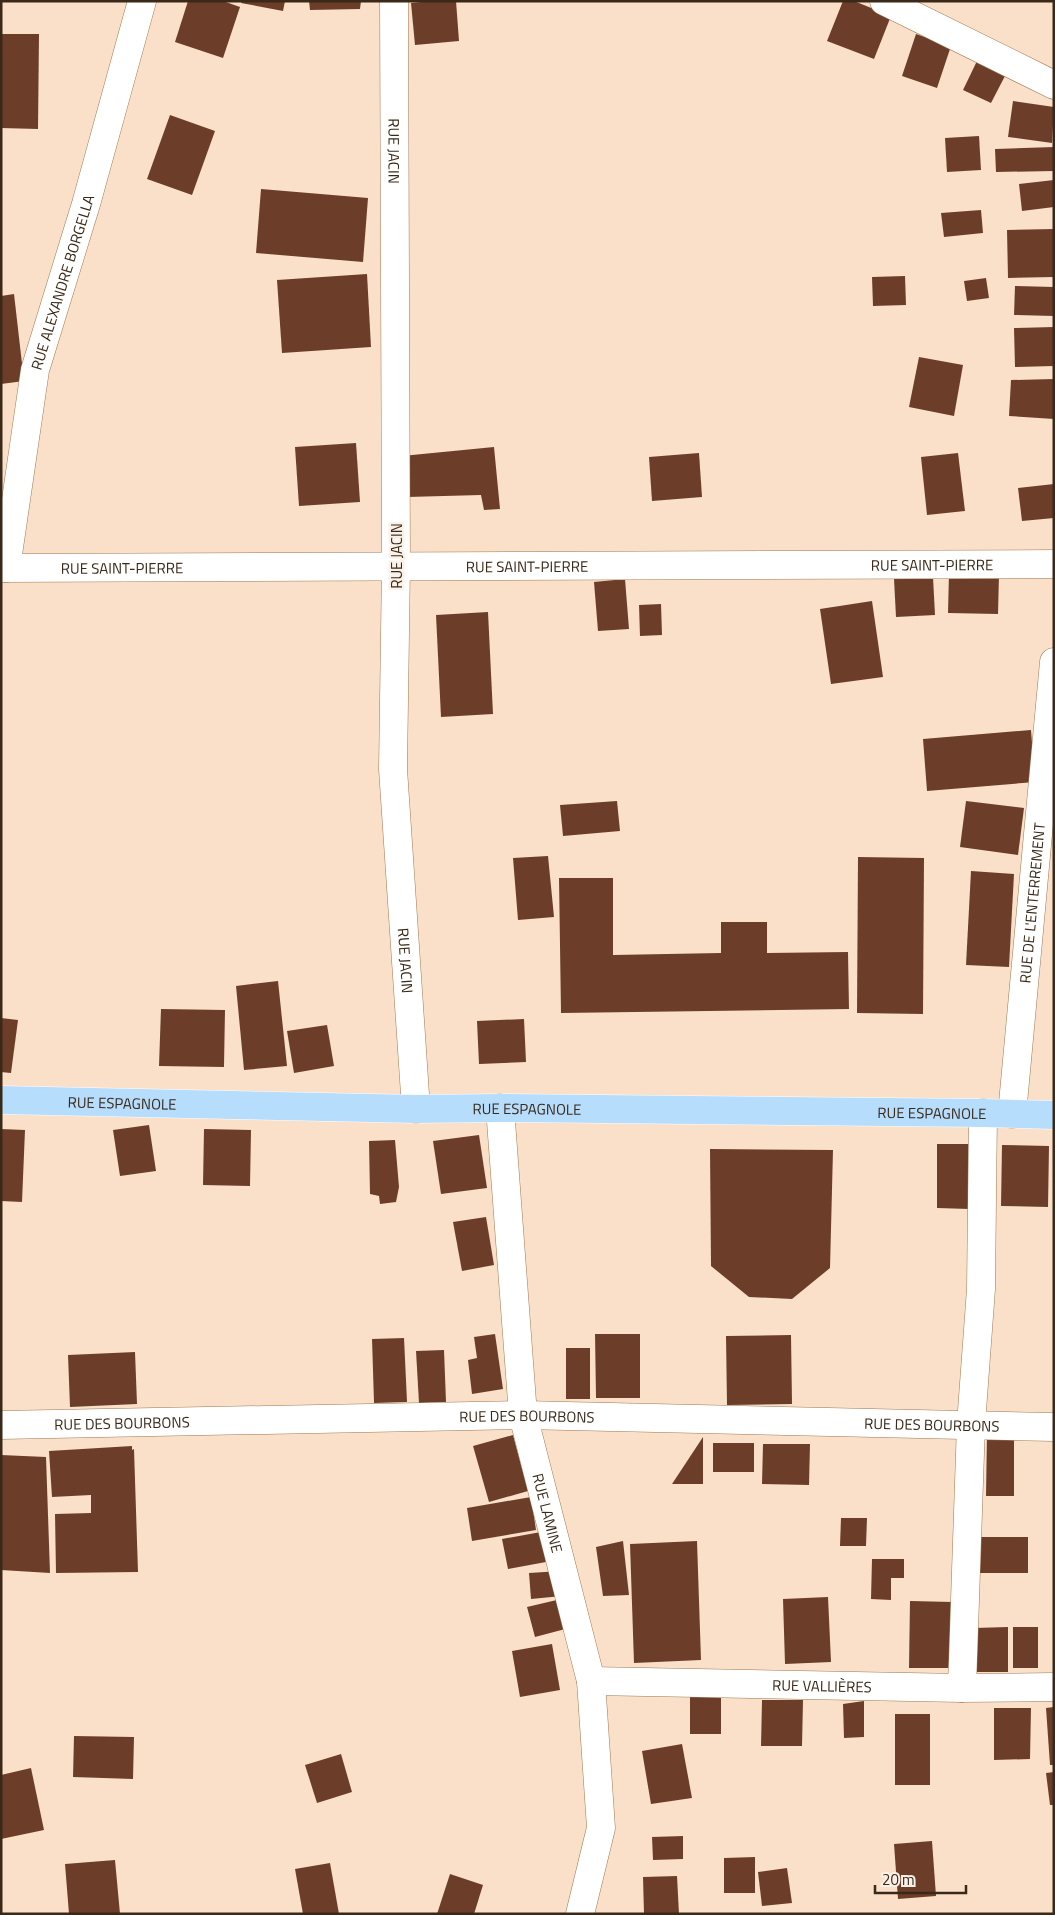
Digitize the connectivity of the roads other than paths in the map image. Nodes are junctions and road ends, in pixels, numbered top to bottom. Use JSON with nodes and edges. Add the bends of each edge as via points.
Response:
{"nodes":[{"id":1,"x":142,"y":1,"type":"edge"},
{"id":2,"x":884,"y":1,"type":"edge"},
{"id":3,"x":394,"y":9,"type":"edge"},
{"id":4,"x":1054,"y":85,"type":"edge"},
{"id":5,"x":1054,"y":564,"type":"edge"},
{"id":6,"x":396,"y":565,"type":"junction"},
{"id":7,"x":4,"y":568,"type":"edge"},
{"id":8,"x":1054,"y":662,"type":"edge"},
{"id":9,"x":1,"y":1100,"type":"edge"},
{"id":10,"x":500,"y":1108,"type":"junction"},
{"id":11,"x":416,"y":1109,"type":"junction"},
{"id":12,"x":983,"y":1113,"type":"junction"},
{"id":13,"x":1012,"y":1114,"type":"junction"},
{"id":14,"x":1054,"y":1116,"type":"edge"},
{"id":15,"x":523,"y":1415,"type":"junction"},
{"id":16,"x":971,"y":1424,"type":"junction"},
{"id":17,"x":1,"y":1425,"type":"edge"},
{"id":18,"x":1054,"y":1427,"type":"edge"},
{"id":19,"x":591,"y":1681,"type":"junction"},
{"id":20,"x":1054,"y":1687,"type":"edge"},
{"id":21,"x":962,"y":1688,"type":"junction"},
{"id":22,"x":580,"y":1914,"type":"edge"}],
"edges":[{"from":1,"to":7,"type":"street","name":"RUE ALEXANDRE BORGELLA","via":[[36,370]]},
{"from":2,"to":4,"type":"street"},
{"from":3,"to":6,"type":"street","name":"RUE JACIN"},
{"from":5,"to":6,"type":"street","name":"RUE SAINT-PIERRE"},
{"from":6,"to":7,"type":"street","name":"RUE SAINT-PIERRE"},
{"from":6,"to":11,"type":"street","name":"RUE JACIN","via":[[393,769]]},
{"from":8,"to":13,"type":"street","name":"RUE DE L'ENTERREMENT"},
{"from":9,"to":11,"type":"main road","name":"RUE ESPAGNOLE"},
{"from":10,"to":11,"type":"main road","name":"RUE ESPAGNOLE"},
{"from":10,"to":12,"type":"main road","name":"RUE ESPAGNOLE"},
{"from":10,"to":15,"type":"street","name":"RUE LAMINE"},
{"from":12,"to":13,"type":"main road","name":"RUE ESPAGNOLE"},
{"from":12,"to":16,"type":"street","via":[[981,1288]]},
{"from":13,"to":14,"type":"main road","name":"RUE ESPAGNOLE"},
{"from":15,"to":16,"type":"street","name":"RUE DES BOURBONS"},
{"from":15,"to":17,"type":"street","name":"RUE DES BOURBONS"},
{"from":15,"to":19,"type":"street","name":"RUE LAMINE"},
{"from":16,"to":18,"type":"street","name":"RUE DES BOURBONS"},
{"from":16,"to":21,"type":"street"},
{"from":19,"to":21,"type":"street","name":"RUE VALLIÈRES"},
{"from":19,"to":22,"type":"street","name":"RUE LAMINE","via":[[600,1828]]},
{"from":20,"to":21,"type":"street","name":"RUE VALLIÈRES"}]}
